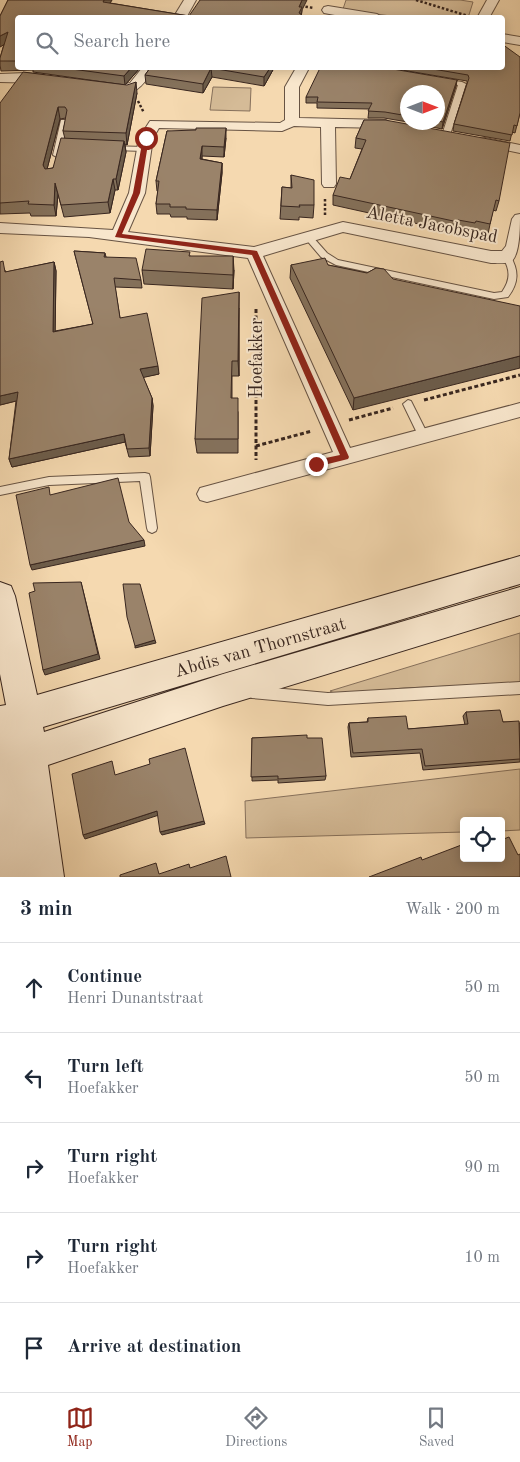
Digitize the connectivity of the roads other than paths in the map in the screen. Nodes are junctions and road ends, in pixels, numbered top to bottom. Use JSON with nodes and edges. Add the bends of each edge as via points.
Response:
{"nodes":[{"id":1,"x":190,"y":0,"type":"edge"},
{"id":2,"x":492,"y":0,"type":"edge"},
{"id":3,"x":328,"y":9,"type":"edge"},
{"id":4,"x":181,"y":15,"type":"edge"},
{"id":5,"x":361,"y":15,"type":"edge"},
{"id":6,"x":484,"y":15,"type":"edge"},
{"id":7,"x":505,"y":38,"type":"edge"},
{"id":8,"x":520,"y":41,"type":"edge"},
{"id":9,"x":147,"y":70,"type":"edge"},
{"id":10,"x":301,"y":70,"type":"edge"},
{"id":11,"x":0,"y":78,"type":"edge"},
{"id":12,"x":435,"y":79,"type":"edge"},
{"id":13,"x":55,"y":81,"type":"edge"},
{"id":14,"x":102,"y":89,"type":"edge"},
{"id":15,"x":64,"y":122,"type":"edge"},
{"id":16,"x":292,"y":122,"type":"junction"},
{"id":17,"x":328,"y":123,"type":"junction"},
{"id":18,"x":400,"y":127,"type":"edge"},
{"id":19,"x":428,"y":132,"type":"edge"},
{"id":20,"x":446,"y":135,"type":"junction"},
{"id":21,"x":59,"y":146,"type":"junction"},
{"id":22,"x":69,"y":146,"type":"edge"},
{"id":23,"x":107,"y":148,"type":"edge"},
{"id":24,"x":144,"y":149,"type":"junction"},
{"id":25,"x":520,"y":149,"type":"edge"},
{"id":26,"x":55,"y":162,"type":"edge"},
{"id":27,"x":329,"y":184,"type":"road end"},
{"id":28,"x":520,"y":219,"type":"edge"},
{"id":29,"x":0,"y":228,"type":"edge"},
{"id":30,"x":118,"y":236,"type":"junction"},
{"id":31,"x":308,"y":237,"type":"junction"},
{"id":32,"x":254,"y":253,"type":"junction"},
{"id":33,"x":507,"y":257,"type":"junction"},
{"id":34,"x":408,"y":404,"type":"edge"},
{"id":35,"x":520,"y":410,"type":"edge"},
{"id":36,"x":423,"y":435,"type":"junction"},
{"id":37,"x":345,"y":457,"type":"junction"},
{"id":38,"x":0,"y":491,"type":"edge"},
{"id":39,"x":207,"y":494,"type":"dead end"},
{"id":40,"x":152,"y":528,"type":"dead end"},
{"id":41,"x":520,"y":570,"type":"edge"},
{"id":42,"x":0,"y":596,"type":"edge"},
{"id":43,"x":520,"y":601,"type":"edge"},
{"id":44,"x":520,"y":688,"type":"edge"},
{"id":45,"x":223,"y":690,"type":"junction"},
{"id":46,"x":12,"y":720,"type":"edge"},
{"id":47,"x":8,"y":757,"type":"edge"},
{"id":48,"x":20,"y":877,"type":"edge"},
{"id":49,"x":45,"y":877,"type":"edge"}],
"edges":[{"from":1,"to":4,"type":"street"},
{"from":2,"to":6,"type":"street"},
{"from":3,"to":5,"type":"street"},
{"from":7,"to":8,"type":"street"},
{"from":9,"to":14,"type":"street","via":[[129,91]]},
{"from":10,"to":16,"type":"street","via":[[292,87]]},
{"from":11,"to":13,"type":"street"},
{"from":12,"to":20,"type":"lane","via":[[462,84]]},
{"from":15,"to":21,"type":"lane"},
{"from":16,"to":17,"type":"street"},
{"from":16,"to":24,"type":"street","via":[[282,127],[155,124],[146,138]]},
{"from":17,"to":18,"type":"street"},
{"from":17,"to":27,"type":"street"},
{"from":19,"to":20,"type":"street"},
{"from":20,"to":25,"type":"street"},
{"from":21,"to":22,"type":"lane"},
{"from":21,"to":26,"type":"lane"},
{"from":23,"to":24,"type":"lane"},
{"from":24,"to":30,"type":"street","via":[[137,193]]},
{"from":28,"to":33,"type":"street","via":[[514,247]]},
{"from":29,"to":30,"type":"street","via":[[52,229]]},
{"from":30,"to":32,"type":"street"},
{"from":31,"to":32,"type":"street","name":"Aletta Jacobspad"},
{"from":31,"to":33,"type":"street","name":"Aletta Jacobspad","via":[[343,227],[491,258]]},
{"from":31,"to":33,"type":"lane","name":"Aletta Jacobspad","via":[[324,256],[336,262],[494,296],[505,295],[514,282],[515,270]]},
{"from":32,"to":37,"type":"street","name":"Hoefakker"},
{"from":34,"to":36,"type":"lane"},
{"from":35,"to":36,"type":"street"},
{"from":36,"to":37,"type":"street"},
{"from":37,"to":39,"type":"street"},
{"from":38,"to":40,"type":"lane","via":[[48,481],[145,477]]},
{"from":41,"to":46,"type":"main road","name":"Abdis van Thornstraat"},
{"from":42,"to":46,"type":"main road"},
{"from":43,"to":45,"type":"main road","name":"Abdis van Thornstraat"},
{"from":44,"to":45,"type":"lane","name":"Abdis van Thornstraat","via":[[328,698]]},
{"from":45,"to":47,"type":"main road","name":"Abdis van Thornstraat"},
{"from":46,"to":47,"type":"main road"},
{"from":47,"to":48,"type":"main road"},
{"from":47,"to":49,"type":"main road"}]}
